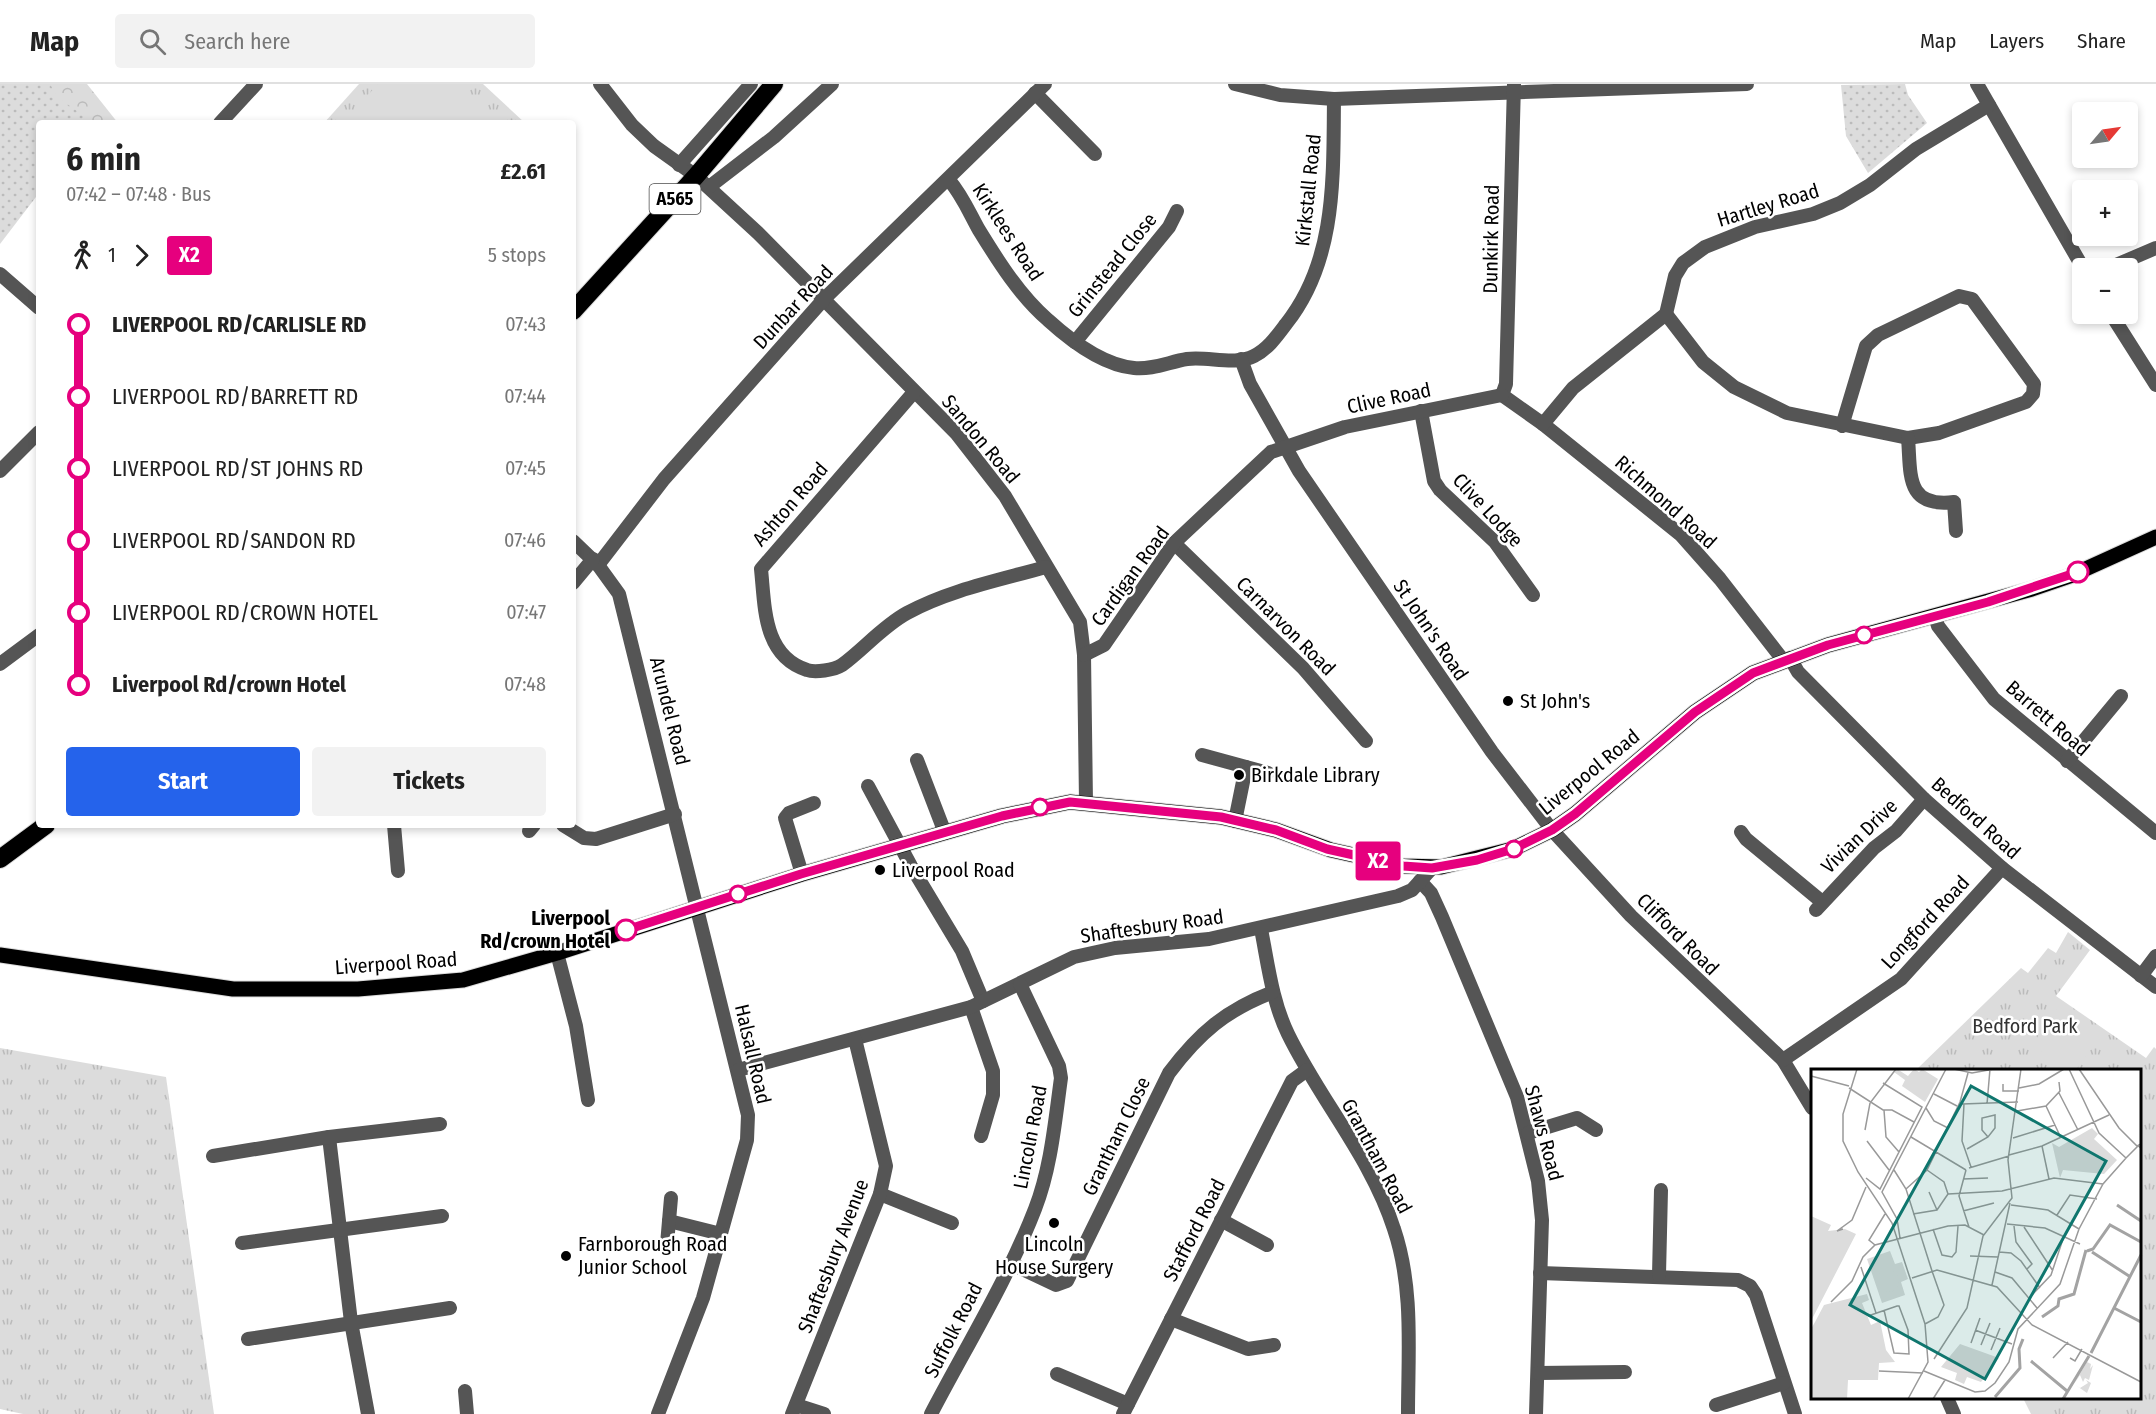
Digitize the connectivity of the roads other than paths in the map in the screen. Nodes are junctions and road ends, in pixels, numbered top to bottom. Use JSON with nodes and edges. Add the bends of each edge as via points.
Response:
{"nodes":[{"id":1,"x":256,"y":84,"type":"edge"},
{"id":2,"x":600,"y":84,"type":"edge"},
{"id":3,"x":751,"y":84,"type":"edge"},
{"id":4,"x":774,"y":84,"type":"edge"},
{"id":5,"x":832,"y":84,"type":"edge"},
{"id":6,"x":1235,"y":84,"type":"edge"},
{"id":7,"x":1744,"y":84,"type":"edge"},
{"id":8,"x":1977,"y":84,"type":"edge"},
{"id":9,"x":1040,"y":88,"type":"edge"},
{"id":10,"x":1514,"y":89,"type":"edge"},
{"id":11,"x":1281,"y":90,"type":"edge"},
{"id":12,"x":1334,"y":99,"type":"junction"},
{"id":13,"x":1989,"y":105,"type":"junction"},
{"id":14,"x":223,"y":120,"type":"edge"},
{"id":15,"x":1095,"y":154,"type":"dead end"},
{"id":16,"x":679,"y":165,"type":"junction"},
{"id":17,"x":949,"y":180,"type":"junction"},
{"id":18,"x":703,"y":181,"type":"junction"},
{"id":19,"x":1177,"y":211,"type":"dead end"},
{"id":20,"x":2156,"y":248,"type":"edge"},
{"id":21,"x":2077,"y":258,"type":"edge"},
{"id":22,"x":2132,"y":258,"type":"edge"},
{"id":23,"x":0,"y":274,"type":"edge"},
{"id":24,"x":824,"y":299,"type":"junction"},
{"id":25,"x":36,"y":305,"type":"edge"},
{"id":26,"x":576,"y":308,"type":"edge"},
{"id":27,"x":1666,"y":314,"type":"junction"},
{"id":28,"x":2117,"y":324,"type":"edge"},
{"id":29,"x":1076,"y":342,"type":"junction"},
{"id":30,"x":1241,"y":359,"type":"junction"},
{"id":31,"x":2156,"y":385,"type":"edge"},
{"id":32,"x":914,"y":392,"type":"junction"},
{"id":33,"x":1502,"y":395,"type":"junction"},
{"id":34,"x":1421,"y":411,"type":"junction"},
{"id":35,"x":1543,"y":424,"type":"junction"},
{"id":36,"x":1842,"y":426,"type":"junction"},
{"id":37,"x":36,"y":435,"type":"edge"},
{"id":38,"x":1908,"y":438,"type":"junction"},
{"id":39,"x":1286,"y":446,"type":"junction"},
{"id":40,"x":0,"y":471,"type":"edge"},
{"id":41,"x":1956,"y":531,"type":"dead end"},
{"id":42,"x":2156,"y":537,"type":"edge"},
{"id":43,"x":1174,"y":543,"type":"junction"},
{"id":44,"x":576,"y":544,"type":"edge"},
{"id":45,"x":595,"y":562,"type":"junction"},
{"id":46,"x":1046,"y":567,"type":"junction"},
{"id":47,"x":576,"y":580,"type":"edge"},
{"id":48,"x":1533,"y":595,"type":"dead end"},
{"id":49,"x":1935,"y":616,"type":"junction"},
{"id":50,"x":36,"y":637,"type":"edge"},
{"id":51,"x":1084,"y":655,"type":"junction"},
{"id":52,"x":1787,"y":659,"type":"junction"},
{"id":53,"x":0,"y":664,"type":"edge"},
{"id":54,"x":2121,"y":696,"type":"dead end"},
{"id":55,"x":1366,"y":741,"type":"dead end"},
{"id":56,"x":1202,"y":755,"type":"dead end"},
{"id":57,"x":917,"y":760,"type":"dead end"},
{"id":58,"x":2067,"y":760,"type":"junction"},
{"id":59,"x":1246,"y":767,"type":"junction"},
{"id":60,"x":1268,"y":773,"type":"dead end"},
{"id":61,"x":868,"y":786,"type":"dead end"},
{"id":62,"x":1924,"y":799,"type":"junction"},
{"id":63,"x":1086,"y":802,"type":"junction"},
{"id":64,"x":814,"y":803,"type":"dead end"},
{"id":65,"x":675,"y":814,"type":"junction"},
{"id":66,"x":1235,"y":820,"type":"junction"},
{"id":67,"x":42,"y":828,"type":"edge"},
{"id":68,"x":394,"y":828,"type":"edge"},
{"id":69,"x":568,"y":828,"type":"edge"},
{"id":70,"x":1552,"y":830,"type":"junction"},
{"id":71,"x":945,"y":833,"type":"junction"},
{"id":72,"x":2156,"y":833,"type":"edge"},
{"id":73,"x":1741,"y":840,"type":"dead end"},
{"id":74,"x":900,"y":846,"type":"junction"},
{"id":75,"x":0,"y":859,"type":"edge"},
{"id":76,"x":1432,"y":868,"type":"junction"},
{"id":77,"x":2002,"y":868,"type":"junction"},
{"id":78,"x":398,"y":871,"type":"dead end"},
{"id":79,"x":801,"y":874,"type":"junction"},
{"id":80,"x":1420,"y":881,"type":"junction"},
{"id":81,"x":699,"y":907,"type":"junction"},
{"id":82,"x":1261,"y":929,"type":"junction"},
{"id":83,"x":557,"y":953,"type":"junction"},
{"id":84,"x":0,"y":955,"type":"edge"},
{"id":85,"x":2156,"y":956,"type":"edge"},
{"id":86,"x":2141,"y":976,"type":"junction"},
{"id":87,"x":1020,"y":984,"type":"junction"},
{"id":88,"x":2156,"y":987,"type":"edge"},
{"id":89,"x":1273,"y":992,"type":"junction"},
{"id":90,"x":977,"y":1004,"type":"junction"},
{"id":91,"x":855,"y":1039,"type":"junction"},
{"id":92,"x":1783,"y":1060,"type":"junction"},
{"id":93,"x":738,"y":1070,"type":"junction"},
{"id":94,"x":1307,"y":1070,"type":"junction"},
{"id":95,"x":588,"y":1100,"type":"dead end"},
{"id":96,"x":1811,"y":1106,"type":"edge"},
{"id":97,"x":440,"y":1124,"type":"dead end"},
{"id":98,"x":1596,"y":1130,"type":"dead end"},
{"id":99,"x":1528,"y":1133,"type":"junction"},
{"id":100,"x":981,"y":1136,"type":"dead end"},
{"id":101,"x":329,"y":1137,"type":"junction"},
{"id":102,"x":213,"y":1156,"type":"dead end"},
{"id":103,"x":1661,"y":1190,"type":"dead end"},
{"id":104,"x":880,"y":1194,"type":"junction"},
{"id":105,"x":671,"y":1198,"type":"dead end"},
{"id":106,"x":442,"y":1216,"type":"dead end"},
{"id":107,"x":1221,"y":1220,"type":"junction"},
{"id":108,"x":669,"y":1221,"type":"junction"},
{"id":109,"x":952,"y":1223,"type":"dead end"},
{"id":110,"x":341,"y":1230,"type":"junction"},
{"id":111,"x":721,"y":1234,"type":"junction"},
{"id":112,"x":242,"y":1243,"type":"dead end"},
{"id":113,"x":667,"y":1244,"type":"dead end"},
{"id":114,"x":1267,"y":1245,"type":"dead end"},
{"id":115,"x":1010,"y":1263,"type":"junction"},
{"id":116,"x":1540,"y":1273,"type":"junction"},
{"id":117,"x":1659,"y":1275,"type":"junction"},
{"id":118,"x":450,"y":1308,"type":"dead end"},
{"id":119,"x":1171,"y":1319,"type":"junction"},
{"id":120,"x":351,"y":1322,"type":"junction"},
{"id":121,"x":248,"y":1339,"type":"dead end"},
{"id":122,"x":1274,"y":1345,"type":"dead end"},
{"id":123,"x":1625,"y":1372,"type":"dead end"},
{"id":124,"x":1538,"y":1373,"type":"junction"},
{"id":125,"x":1057,"y":1374,"type":"dead end"},
{"id":126,"x":1784,"y":1383,"type":"junction"},
{"id":127,"x":465,"y":1391,"type":"dead end"},
{"id":128,"x":1947,"y":1399,"type":"edge"},
{"id":129,"x":1716,"y":1405,"type":"dead end"},
{"id":130,"x":794,"y":1409,"type":"edge"},
{"id":131,"x":1126,"y":1409,"type":"edge"},
{"id":132,"x":1405,"y":1413,"type":"edge"},
{"id":133,"x":368,"y":1414,"type":"edge"},
{"id":134,"x":467,"y":1414,"type":"edge"},
{"id":135,"x":658,"y":1414,"type":"edge"},
{"id":136,"x":824,"y":1414,"type":"edge"},
{"id":137,"x":931,"y":1414,"type":"edge"},
{"id":138,"x":1536,"y":1414,"type":"edge"},
{"id":139,"x":1795,"y":1414,"type":"edge"},
{"id":140,"x":1954,"y":1414,"type":"edge"}],
"edges":[{"from":1,"to":14,"type":"street"},
{"from":2,"to":16,"type":"street","name":"Sandon Road","via":[[632,125]]},
{"from":3,"to":16,"type":"street"},
{"from":4,"to":18,"type":"highway","number":"A565"},
{"from":5,"to":18,"type":"street","via":[[774,137]]},
{"from":6,"to":11,"type":"street"},
{"from":7,"to":10,"type":"street"},
{"from":8,"to":13,"type":"street"},
{"from":9,"to":15,"type":"street","name":"Dunbar Road"},
{"from":9,"to":17,"type":"street","name":"Dunbar Road"},
{"from":10,"to":12,"type":"street"},
{"from":10,"to":33,"type":"street","name":"Dunkirk Road","via":[[1507,370]]},
{"from":11,"to":12,"type":"street"},
{"from":12,"to":30,"type":"street","name":"Kirkstall Road","via":[[1327,238],[1314,279],[1297,310],[1269,346],[1253,357]]},
{"from":13,"to":21,"type":"street"},
{"from":13,"to":27,"type":"street","name":"Hartley Road","via":[[1916,149],[1840,203],[1813,214],[1755,226],[1705,247],[1683,263],[1675,276]]},
{"from":16,"to":18,"type":"street","name":"Sandon Road"},
{"from":17,"to":24,"type":"street","name":"Dunbar Road"},
{"from":17,"to":29,"type":"street","name":"Kirklees Road","via":[[1022,292]]},
{"from":18,"to":24,"type":"street","name":"Sandon Road"},
{"from":18,"to":26,"type":"highway","number":"A565"},
{"from":19,"to":29,"type":"street","name":"Grinstead Close","via":[[1169,227]]},
{"from":20,"to":22,"type":"street"},
{"from":23,"to":25,"type":"street"},
{"from":24,"to":32,"type":"street","name":"Sandon Road"},
{"from":24,"to":45,"type":"street","name":"Dunbar Road"},
{"from":27,"to":35,"type":"street","via":[[1573,388]]},
{"from":27,"to":36,"type":"street","via":[[1703,362],[1734,387],[1787,413]]},
{"from":28,"to":31,"type":"street"},
{"from":29,"to":30,"type":"street","name":"Kirklees Road","via":[[1134,368],[1188,359]]},
{"from":30,"to":39,"type":"street","via":[[1250,384]]},
{"from":32,"to":46,"type":"street","name":"Sandon Road","via":[[956,433],[1005,496]]},
{"from":32,"to":46,"type":"street","name":"Ashton Road","via":[[761,569],[770,638],[781,655],[812,672],[840,666],[904,614],[930,601]]},
{"from":33,"to":34,"type":"street","name":"Clive Road"},
{"from":33,"to":35,"type":"street","name":"Richmond Road"},
{"from":34,"to":39,"type":"street","name":"Clive Road","via":[[1345,427]]},
{"from":34,"to":48,"type":"street","name":"Clive Lodge","via":[[1434,482],[1495,542]]},
{"from":35,"to":52,"type":"street","name":"Richmond Road","via":[[1681,535]]},
{"from":36,"to":38,"type":"street"},
{"from":36,"to":38,"type":"street","via":[[1866,346],[1878,335],[1959,296],[1971,299],[2034,384],[2033,394],[2026,402],[1939,433]]},
{"from":37,"to":40,"type":"street"},
{"from":38,"to":41,"type":"street","via":[[1912,487],[1926,501],[1954,502]]},
{"from":39,"to":43,"type":"street","name":"Cardigan Road","via":[[1262,458]]},
{"from":39,"to":70,"type":"street","name":"St John's Road","via":[[1440,679]]},
{"from":42,"to":49,"type":"main road","name":"Liverpool Road","via":[[2070,576]]},
{"from":43,"to":51,"type":"street","name":"Cardigan Road","via":[[1104,645]]},
{"from":43,"to":55,"type":"street","name":"Carnarvon Road","via":[[1303,668]]},
{"from":44,"to":45,"type":"street","name":"Arundel Road"},
{"from":45,"to":47,"type":"street","name":"Dunbar Road"},
{"from":45,"to":65,"type":"street","name":"Arundel Road","via":[[619,594]]},
{"from":46,"to":51,"type":"street","name":"Sandon Road","via":[[1080,622]]},
{"from":49,"to":52,"type":"main road","name":"Liverpool Road"},
{"from":49,"to":58,"type":"street","name":"Barrett Road","via":[[1938,626],[1994,699]]},
{"from":50,"to":53,"type":"street"},
{"from":51,"to":63,"type":"street","name":"Sandon Road"},
{"from":52,"to":62,"type":"street","name":"Bedford Road"},
{"from":52,"to":70,"type":"main road","name":"Liverpool Road","via":[[1753,673],[1695,712]]},
{"from":54,"to":58,"type":"street"},
{"from":56,"to":59,"type":"street"},
{"from":57,"to":71,"type":"street"},
{"from":58,"to":72,"type":"street","name":"Barrett Road"},
{"from":59,"to":60,"type":"street"},
{"from":59,"to":66,"type":"street"},
{"from":61,"to":74,"type":"street"},
{"from":62,"to":73,"type":"street","name":"Vivian Drive","via":[[1819,906]]},
{"from":62,"to":77,"type":"street","name":"Bedford Road"},
{"from":63,"to":66,"type":"main road","name":"Liverpool Road"},
{"from":63,"to":71,"type":"main road","name":"Liverpool Road","via":[[1031,808]]},
{"from":64,"to":79,"type":"street","via":[[784,818]]},
{"from":65,"to":69,"type":"street","via":[[596,839],[584,838]]},
{"from":65,"to":81,"type":"street","name":"Arundel Road"},
{"from":66,"to":76,"type":"main road","name":"Liverpool Road","via":[[1331,850],[1403,866]]},
{"from":67,"to":75,"type":"highway"},
{"from":68,"to":78,"type":"street"},
{"from":70,"to":76,"type":"main road","name":"Liverpool Road","via":[[1513,849]]},
{"from":70,"to":92,"type":"street","name":"Clifford Road","via":[[1640,924]]},
{"from":71,"to":74,"type":"main road","name":"Liverpool Road"},
{"from":74,"to":79,"type":"main road","name":"Liverpool Road"},
{"from":74,"to":90,"type":"street","via":[[962,951]]},
{"from":76,"to":80,"type":"street","name":"Shaftesbury Road"},
{"from":77,"to":86,"type":"street","name":"Bedford Road"},
{"from":77,"to":92,"type":"street","name":"Longford Road","via":[[1901,979]]},
{"from":79,"to":81,"type":"main road","name":"Liverpool Road"},
{"from":80,"to":82,"type":"street","name":"Shaftesbury Road","via":[[1398,896]]},
{"from":80,"to":99,"type":"street","name":"Shaws Road","via":[[1431,893],[1446,927],[1517,1097]]},
{"from":81,"to":83,"type":"main road","name":"Liverpool Road"},
{"from":81,"to":93,"type":"street","name":"Halsall Road"},
{"from":82,"to":87,"type":"street","name":"Shaftesbury Road","via":[[1074,957]]},
{"from":82,"to":89,"type":"street","name":"Grantham Road"},
{"from":83,"to":84,"type":"main road","name":"Liverpool Road","via":[[463,980],[358,989],[232,989]]},
{"from":83,"to":95,"type":"street","via":[[576,1026]]},
{"from":85,"to":86,"type":"street"},
{"from":86,"to":88,"type":"street","name":"Bedford Road"},
{"from":87,"to":90,"type":"street","name":"Shaftesbury Road"},
{"from":87,"to":115,"type":"street","name":"Lincoln Road","via":[[1061,1078],[1043,1186]]},
{"from":89,"to":94,"type":"street","name":"Grantham Road","via":[[1287,1032]]},
{"from":89,"to":115,"type":"street","name":"Grantham Close","via":[[1217,1020],[1169,1073],[1067,1281],[1056,1285]]},
{"from":90,"to":91,"type":"street","name":"Shaftesbury Road"},
{"from":90,"to":100,"type":"street","via":[[993,1071],[993,1095]]},
{"from":91,"to":93,"type":"street","name":"Shaftesbury Road"},
{"from":91,"to":104,"type":"street","name":"Shaftesbury Avenue","via":[[886,1166]]},
{"from":92,"to":96,"type":"street","name":"Clifford Road"},
{"from":93,"to":111,"type":"street","name":"Halsall Road","via":[[748,1115],[747,1140]]},
{"from":94,"to":107,"type":"street","name":"Stafford Road","via":[[1292,1081]]},
{"from":94,"to":132,"type":"street","name":"Grantham Road","via":[[1374,1183],[1394,1229],[1407,1280]]},
{"from":97,"to":101,"type":"street"},
{"from":98,"to":99,"type":"street","via":[[1577,1118]]},
{"from":99,"to":116,"type":"street","name":"Shaws Road","via":[[1542,1220]]},
{"from":101,"to":102,"type":"street"},
{"from":101,"to":110,"type":"street"},
{"from":103,"to":117,"type":"street"},
{"from":104,"to":109,"type":"street"},
{"from":104,"to":130,"type":"street","name":"Shaftesbury Avenue"},
{"from":105,"to":108,"type":"street"},
{"from":106,"to":110,"type":"street"},
{"from":107,"to":114,"type":"street"},
{"from":107,"to":119,"type":"street","name":"Stafford Road"},
{"from":108,"to":111,"type":"street"},
{"from":108,"to":113,"type":"street"},
{"from":110,"to":112,"type":"street"},
{"from":110,"to":120,"type":"street"},
{"from":111,"to":135,"type":"street","name":"Halsall Road","via":[[703,1298]]},
{"from":115,"to":137,"type":"street","name":"Suffolk Road"},
{"from":116,"to":117,"type":"street"},
{"from":116,"to":124,"type":"street","name":"Shaws Road"},
{"from":117,"to":126,"type":"street","via":[[1738,1280],[1750,1286],[1756,1294]]},
{"from":118,"to":120,"type":"street"},
{"from":119,"to":122,"type":"street","via":[[1248,1349]]},
{"from":119,"to":131,"type":"street","name":"Stafford Road"},
{"from":120,"to":121,"type":"street"},
{"from":120,"to":133,"type":"street"},
{"from":123,"to":124,"type":"street"},
{"from":124,"to":138,"type":"street","name":"Shaws Road"},
{"from":125,"to":131,"type":"street"},
{"from":126,"to":129,"type":"street"},
{"from":126,"to":139,"type":"street"},
{"from":127,"to":134,"type":"street"},
{"from":128,"to":140,"type":"street"},
{"from":130,"to":136,"type":"street"}]}
